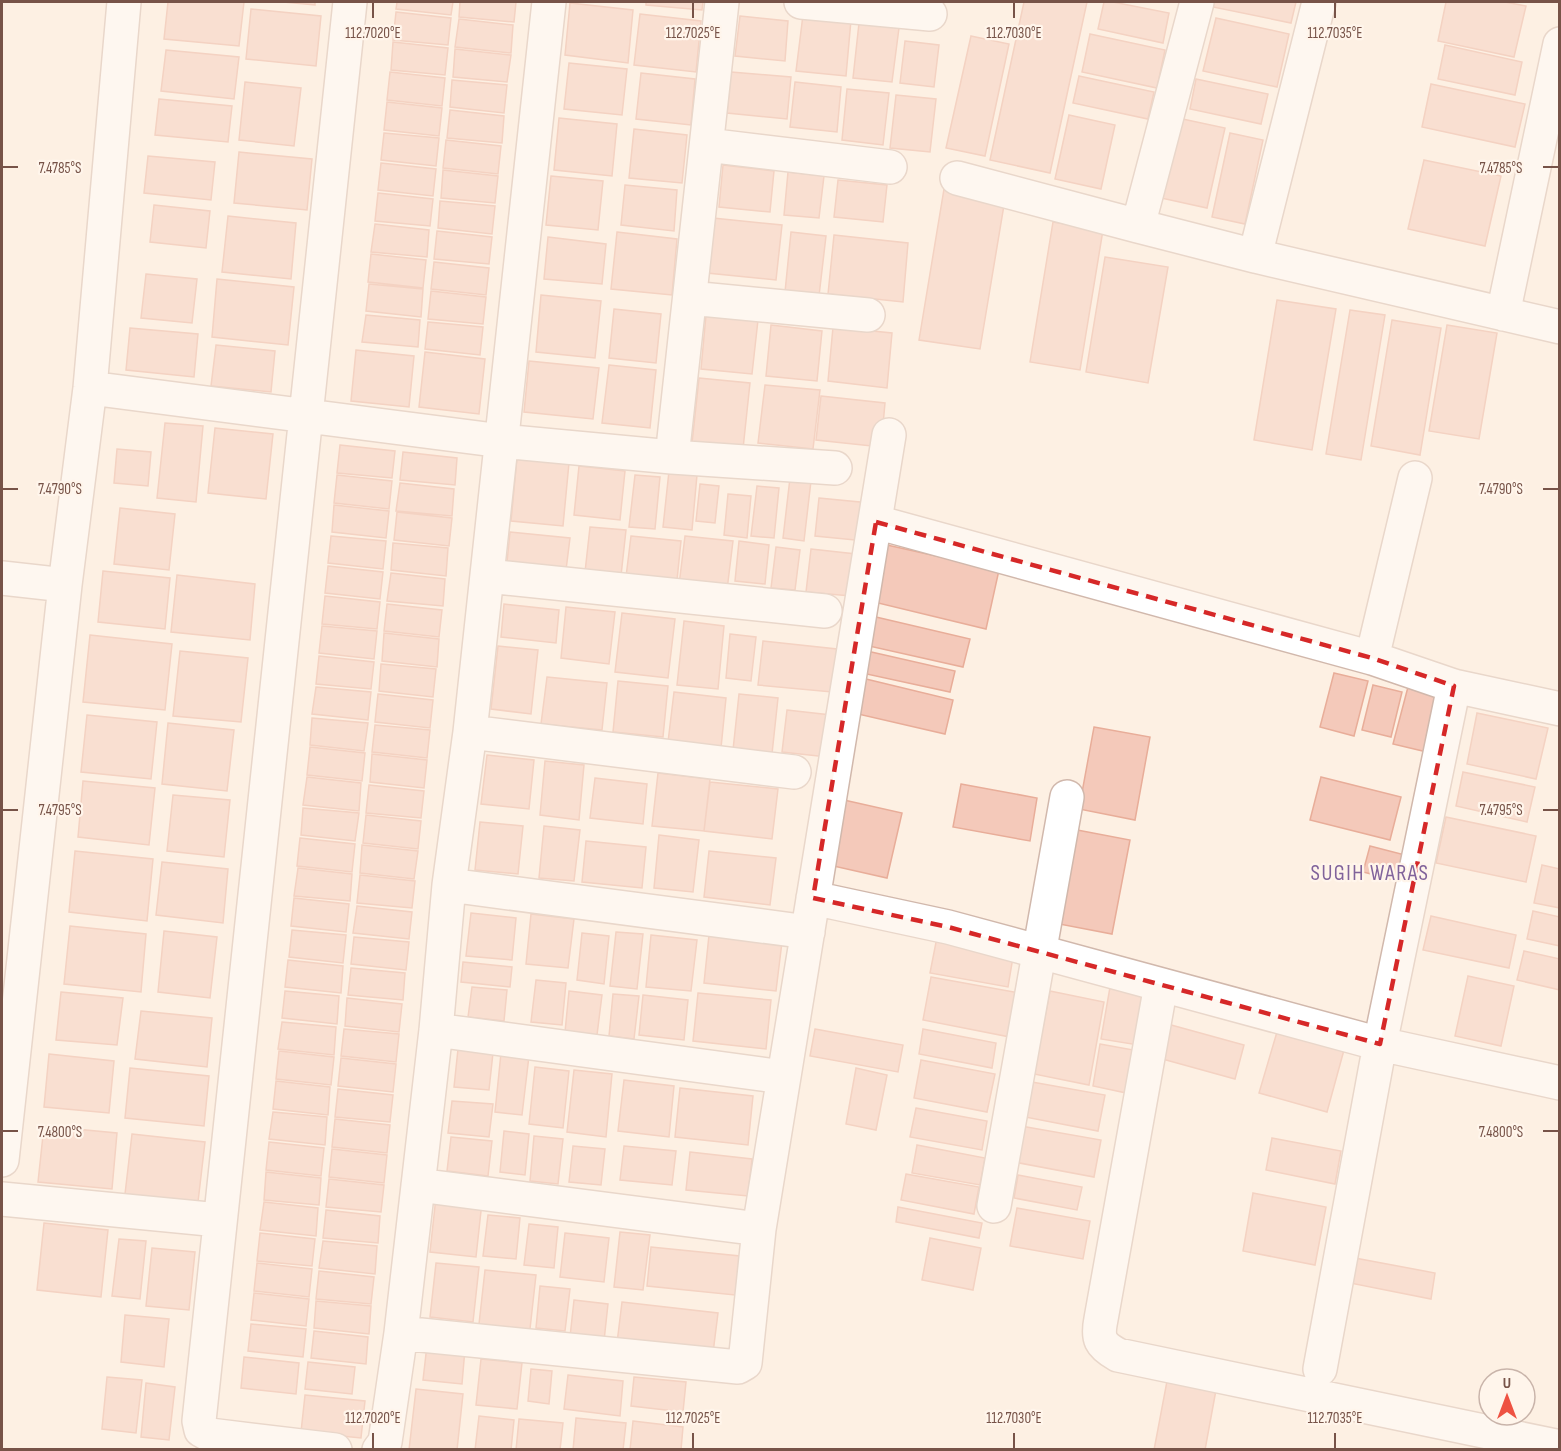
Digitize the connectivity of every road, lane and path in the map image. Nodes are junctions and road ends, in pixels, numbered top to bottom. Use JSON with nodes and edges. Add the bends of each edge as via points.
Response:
{"nodes":[{"id":1,"x":124,"y":2,"type":"edge"},
{"id":2,"x":350,"y":2,"type":"edge"},
{"id":3,"x":549,"y":2,"type":"edge"},
{"id":4,"x":722,"y":2,"type":"edge"},
{"id":5,"x":801,"y":2,"type":"edge"},
{"id":6,"x":1197,"y":2,"type":"edge"},
{"id":7,"x":1318,"y":2,"type":"edge"},
{"id":8,"x":930,"y":14,"type":"dead end"},
{"id":9,"x":1560,"y":44,"type":"edge"},
{"id":10,"x":707,"y":146,"type":"junction"},
{"id":11,"x":890,"y":167,"type":"dead end"},
{"id":12,"x":957,"y":178,"type":"dead end"},
{"id":13,"x":1138,"y":226,"type":"junction"},
{"id":14,"x":1255,"y":256,"type":"junction"},
{"id":15,"x":690,"y":298,"type":"junction"},
{"id":16,"x":1503,"y":314,"type":"junction"},
{"id":17,"x":868,"y":315,"type":"dead end"},
{"id":18,"x":1560,"y":327,"type":"edge"},
{"id":19,"x":90,"y":388,"type":"junction"},
{"id":20,"x":307,"y":416,"type":"junction"},
{"id":21,"x":888,"y":435,"type":"dead end"},
{"id":22,"x":502,"y":441,"type":"junction"},
{"id":23,"x":672,"y":457,"type":"junction"},
{"id":24,"x":835,"y":468,"type":"dead end"},
{"id":25,"x":1415,"y":478,"type":"dead end"},
{"id":26,"x":876,"y":522,"type":"junction"},
{"id":27,"x":487,"y":576,"type":"junction"},
{"id":28,"x":2,"y":578,"type":"edge"},
{"id":29,"x":65,"y":585,"type":"junction"},
{"id":30,"x":825,"y":611,"type":"dead end"},
{"id":31,"x":1372,"y":658,"type":"junction"},
{"id":32,"x":1454,"y":686,"type":"junction"},
{"id":33,"x":1560,"y":709,"type":"edge"},
{"id":34,"x":470,"y":732,"type":"junction"},
{"id":35,"x":794,"y":771,"type":"dead end"},
{"id":36,"x":1067,"y":797,"type":"dead end"},
{"id":37,"x":449,"y":885,"type":"junction"},
{"id":38,"x":813,"y":898,"type":"junction"},
{"id":39,"x":808,"y":932,"type":"junction"},
{"id":40,"x":1040,"y":952,"type":"junction"},
{"id":41,"x":1161,"y":985,"type":"junction"},
{"id":42,"x":436,"y":1030,"type":"junction"},
{"id":43,"x":1380,"y":1044,"type":"junction"},
{"id":44,"x":783,"y":1077,"type":"junction"},
{"id":45,"x":1560,"y":1083,"type":"edge"},
{"id":46,"x":2,"y":1160,"type":"edge"},
{"id":47,"x":418,"y":1185,"type":"junction"},
{"id":48,"x":2,"y":1199,"type":"edge"},
{"id":49,"x":994,"y":1206,"type":"dead end"},
{"id":50,"x":219,"y":1220,"type":"junction"},
{"id":51,"x":759,"y":1228,"type":"junction"},
{"id":52,"x":401,"y":1333,"type":"junction"},
{"id":53,"x":1320,"y":1369,"type":"dead end"},
{"id":54,"x":1560,"y":1447,"type":"edge"},
{"id":55,"x":335,"y":1449,"type":"edge"},
{"id":56,"x":379,"y":1449,"type":"edge"}],
"edges":[{"from":1,"to":19,"type":"street"},
{"from":2,"to":20,"type":"street"},
{"from":3,"to":22,"type":"street"},
{"from":4,"to":10,"type":"street"},
{"from":5,"to":8,"type":"street"},
{"from":6,"to":13,"type":"street"},
{"from":7,"to":14,"type":"street"},
{"from":9,"to":16,"type":"street"},
{"from":10,"to":11,"type":"street"},
{"from":10,"to":15,"type":"street"},
{"from":12,"to":13,"type":"street"},
{"from":13,"to":14,"type":"street"},
{"from":14,"to":16,"type":"street"},
{"from":15,"to":17,"type":"street"},
{"from":15,"to":23,"type":"street"},
{"from":16,"to":18,"type":"street"},
{"from":19,"to":20,"type":"street"},
{"from":19,"to":29,"type":"street"},
{"from":20,"to":22,"type":"street"},
{"from":20,"to":50,"type":"street"},
{"from":21,"to":26,"type":"street"},
{"from":22,"to":23,"type":"street"},
{"from":22,"to":27,"type":"street"},
{"from":23,"to":24,"type":"street"},
{"from":25,"to":31,"type":"street"},
{"from":26,"to":31,"type":"street"},
{"from":26,"to":38,"type":"street"},
{"from":27,"to":30,"type":"street"},
{"from":27,"to":34,"type":"street"},
{"from":28,"to":29,"type":"street"},
{"from":29,"to":46,"type":"street"},
{"from":31,"to":32,"type":"street"},
{"from":32,"to":33,"type":"street"},
{"from":32,"to":43,"type":"street"},
{"from":34,"to":35,"type":"street"},
{"from":34,"to":37,"type":"street"},
{"from":36,"to":40,"type":"street"},
{"from":37,"to":39,"type":"street"},
{"from":37,"to":42,"type":"street"},
{"from":38,"to":39,"type":"street"},
{"from":38,"to":40,"type":"street","via":[[948,927]]},
{"from":39,"to":44,"type":"street"},
{"from":40,"to":41,"type":"street"},
{"from":40,"to":49,"type":"street"},
{"from":41,"to":43,"type":"street"},
{"from":41,"to":54,"type":"street","via":[[1099,1330],[1107,1349],[1118,1355]]},
{"from":42,"to":44,"type":"street"},
{"from":42,"to":47,"type":"street"},
{"from":43,"to":45,"type":"street"},
{"from":43,"to":53,"type":"street"},
{"from":44,"to":51,"type":"street"},
{"from":47,"to":51,"type":"street"},
{"from":47,"to":52,"type":"street"},
{"from":48,"to":50,"type":"street"},
{"from":50,"to":55,"type":"street","via":[[201,1430],[210,1435]]},
{"from":51,"to":52,"type":"street","via":[[746,1361],[738,1367]]},
{"from":52,"to":56,"type":"street","via":[[385,1442]]}]}
